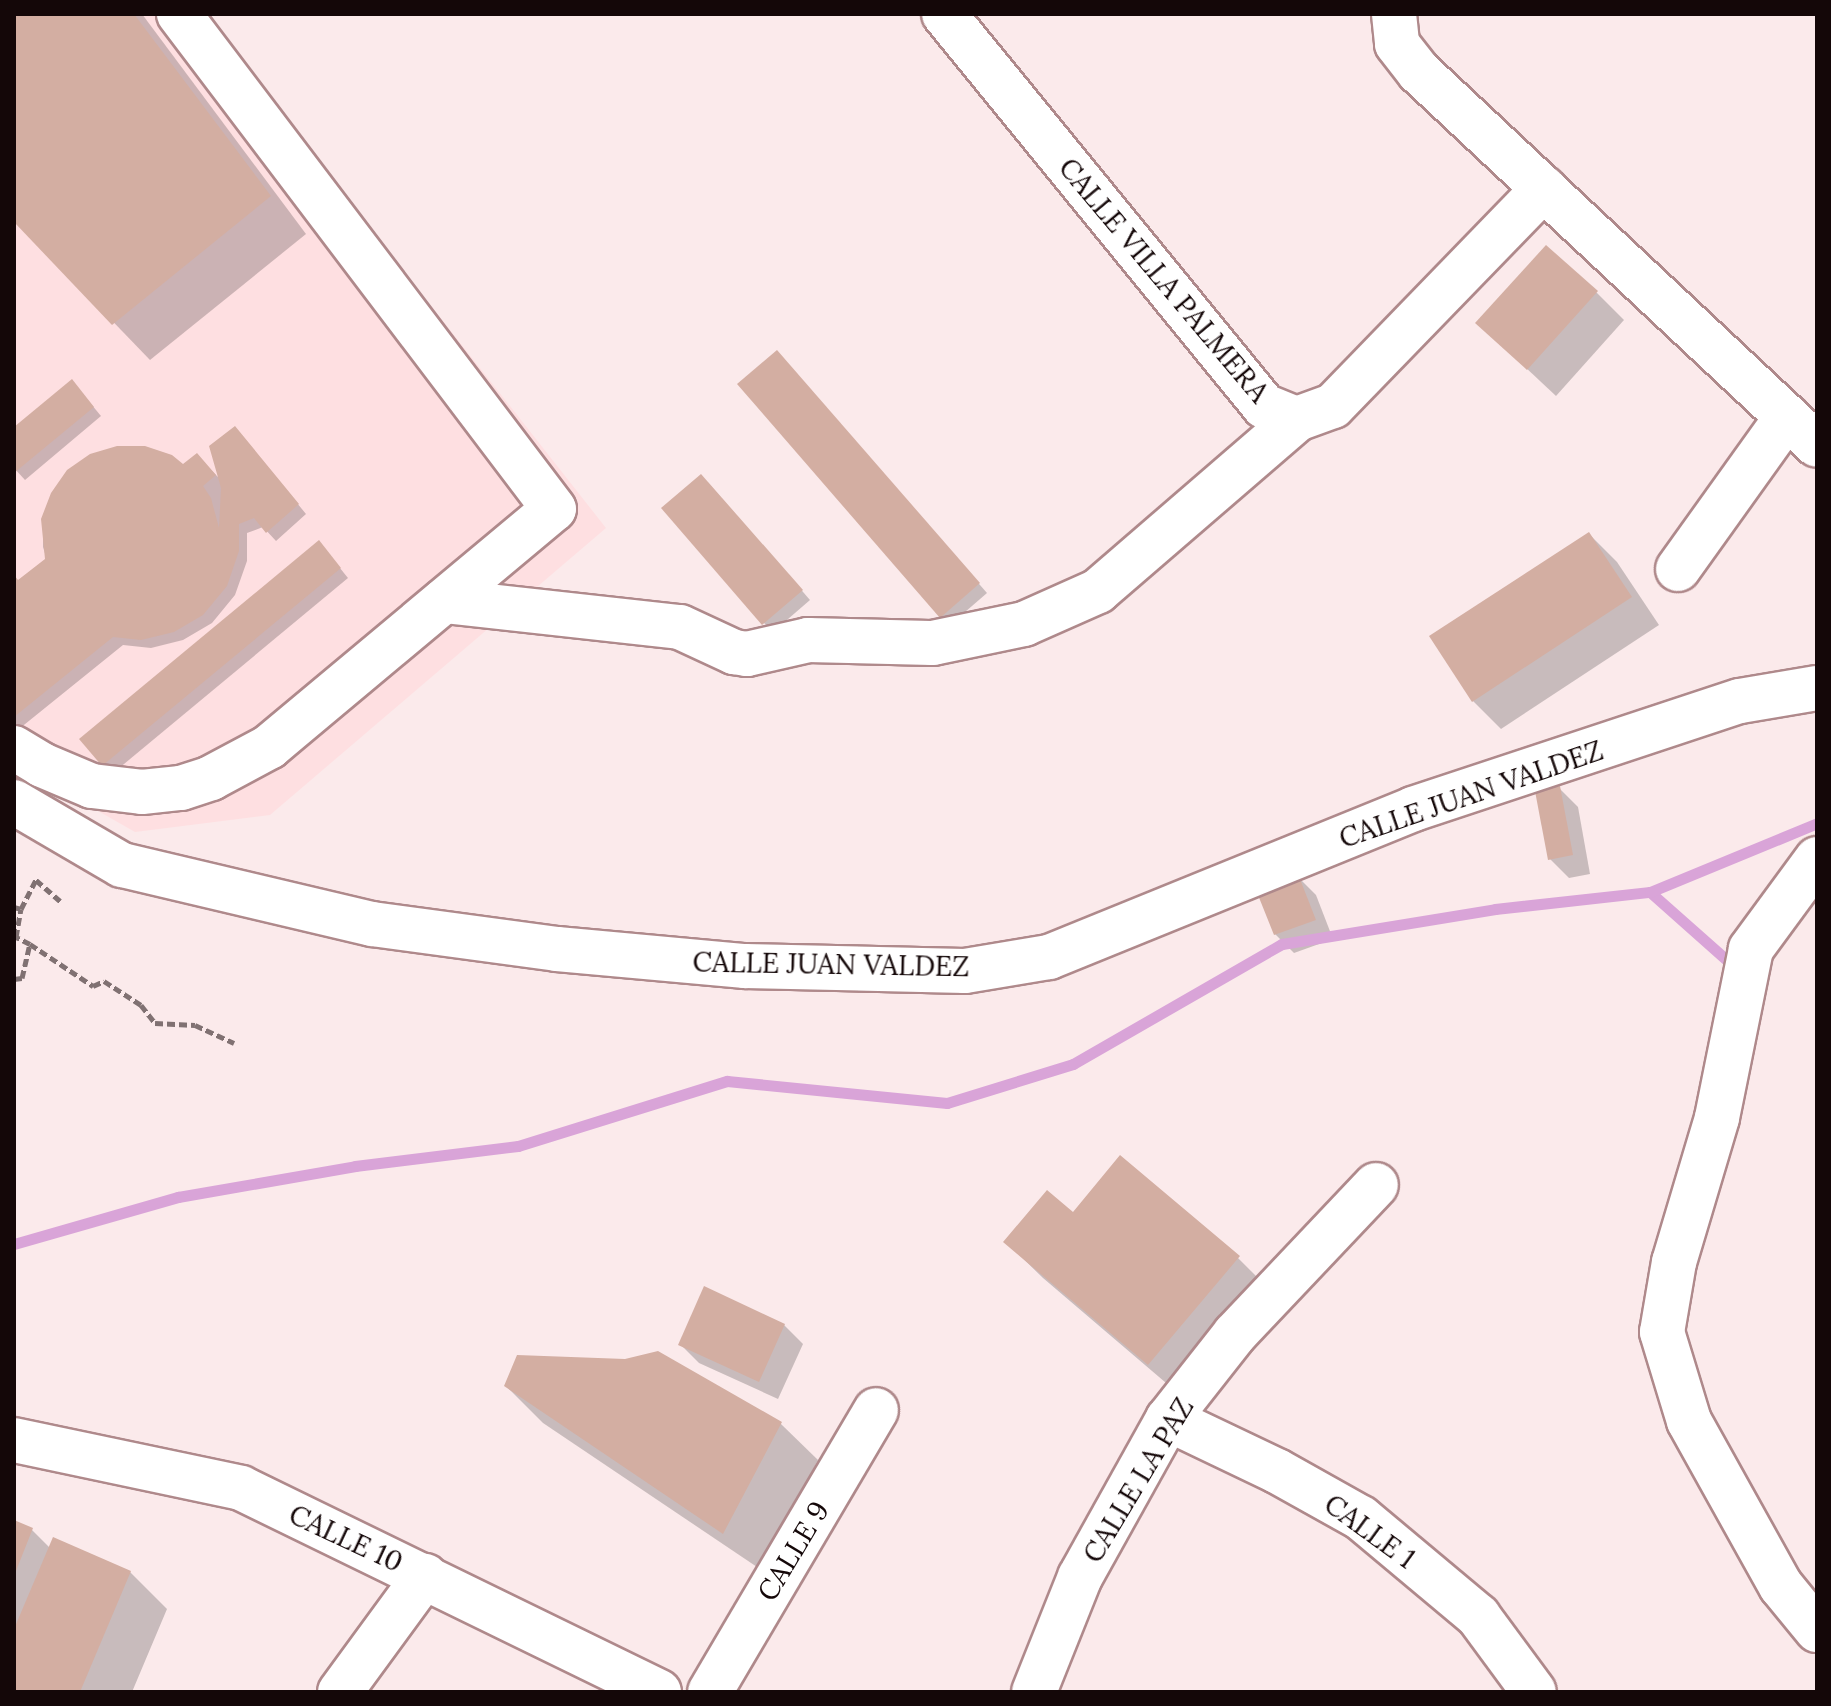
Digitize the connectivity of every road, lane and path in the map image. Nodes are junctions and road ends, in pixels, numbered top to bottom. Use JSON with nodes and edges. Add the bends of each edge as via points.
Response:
{"nodes":[{"id":1,"x":179,"y":14,"type":"edge"},
{"id":2,"x":944,"y":14,"type":"edge"},
{"id":3,"x":1394,"y":14,"type":"edge"},
{"id":4,"x":1544,"y":188,"type":"junction"},
{"id":5,"x":1297,"y":419,"type":"junction"},
{"id":6,"x":1802,"y":431,"type":"edge"},
{"id":7,"x":1678,"y":569,"type":"dead end"},
{"id":8,"x":444,"y":601,"type":"junction"},
{"id":9,"x":1817,"y":688,"type":"edge"},
{"id":10,"x":14,"y":748,"type":"edge"},
{"id":11,"x":14,"y":802,"type":"edge"},
{"id":12,"x":1817,"y":859,"type":"edge"},
{"id":13,"x":60,"y":901,"type":"dead end"},
{"id":14,"x":14,"y":907,"type":"edge"},
{"id":15,"x":21,"y":909,"type":"junction"},
{"id":16,"x":30,"y":944,"type":"junction"},
{"id":17,"x":14,"y":979,"type":"edge"},
{"id":18,"x":234,"y":1043,"type":"dead end"},
{"id":19,"x":1376,"y":1185,"type":"dead end"},
{"id":20,"x":876,"y":1410,"type":"dead end"},
{"id":21,"x":1168,"y":1419,"type":"junction"},
{"id":22,"x":14,"y":1440,"type":"edge"},
{"id":23,"x":425,"y":1576,"type":"junction"},
{"id":24,"x":1817,"y":1630,"type":"edge"},
{"id":25,"x":340,"y":1692,"type":"edge"},
{"id":26,"x":659,"y":1692,"type":"edge"},
{"id":27,"x":710,"y":1692,"type":"edge"},
{"id":28,"x":1034,"y":1692,"type":"edge"},
{"id":29,"x":1534,"y":1692,"type":"edge"}],
"edges":[{"from":1,"to":8,"type":"street","via":[[554,509]]},
{"from":2,"to":5,"type":"street","name":"CALLE VILLA PALMERA","via":[[1264,406]]},
{"from":3,"to":4,"type":"street","via":[[1397,44],[1419,72]]},
{"from":4,"to":5,"type":"street","name":"CALLE VILLA PALMERA","via":[[1333,406]]},
{"from":4,"to":6,"type":"street"},
{"from":5,"to":8,"type":"street","via":[[1098,591],[1024,624],[933,643],[808,640],[747,654],[680,627]]},
{"from":6,"to":7,"type":"street"},
{"from":8,"to":10,"type":"street","via":[[269,747],[211,778],[142,792],[92,786]]},
{"from":9,"to":11,"type":"street","name":"CALLE JUAN VALDEZ","via":[[1740,701],[1413,809],[1049,957],[965,971],[745,966],[557,949],[372,924],[122,865]]},
{"from":12,"to":24,"type":"street","via":[[1751,949],[1717,1118],[1674,1262],[1662,1332],[1689,1421],[1781,1586]]},
{"from":13,"to":15,"type":"path","via":[[36,880]]},
{"from":14,"to":15,"type":"path"},
{"from":15,"to":16,"type":"path","via":[[16,937]]},
{"from":16,"to":17,"type":"path","via":[[22,978]]},
{"from":16,"to":18,"type":"path","via":[[93,986],[104,981],[117,989],[141,1005],[155,1023],[195,1025]]},
{"from":19,"to":21,"type":"street","name":"CALLE LA PAZ","via":[[1235,1334]]},
{"from":20,"to":27,"type":"street","name":"CALLE 9"},
{"from":21,"to":28,"type":"street","name":"CALLE LA PAZ","via":[[1080,1577]]},
{"from":21,"to":29,"type":"street","name":"CALLE 1","via":[[1361,1518],[1478,1616]]},
{"from":22,"to":23,"type":"street","name":"CALLE 10","via":[[241,1488]]},
{"from":23,"to":25,"type":"street"},
{"from":23,"to":26,"type":"street","name":"CALLE 10"}]}
